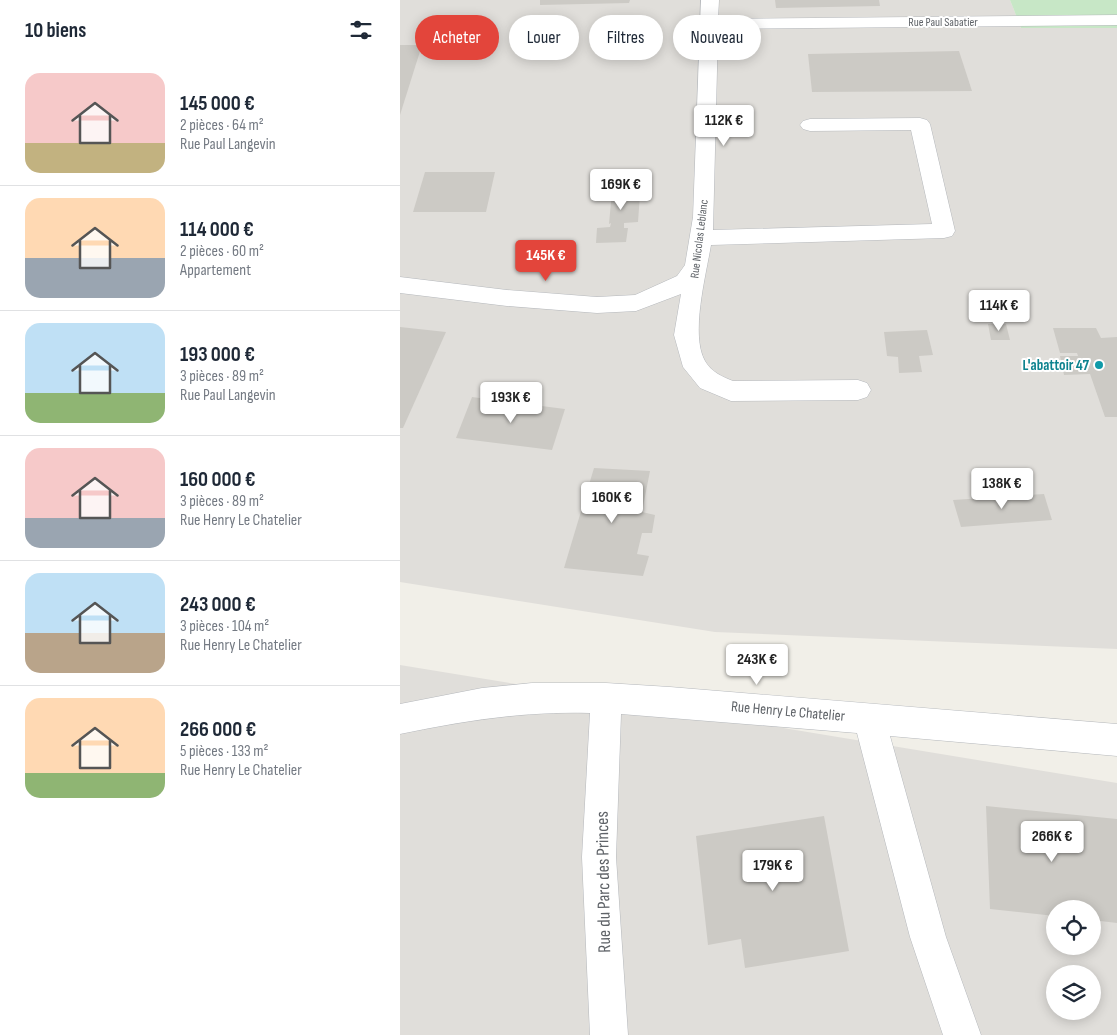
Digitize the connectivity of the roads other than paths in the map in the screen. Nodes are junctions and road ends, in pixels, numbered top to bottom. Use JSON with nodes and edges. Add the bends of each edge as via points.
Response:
{"nodes":[{"id":1,"x":710,"y":0,"type":"edge"},
{"id":2,"x":710,"y":15,"type":"edge"},
{"id":3,"x":1117,"y":20,"type":"edge"},
{"id":4,"x":761,"y":23,"type":"edge"},
{"id":5,"x":709,"y":60,"type":"edge"},
{"id":6,"x":810,"y":125,"type":"dead end"},
{"id":7,"x":701,"y":238,"type":"junction"},
{"id":8,"x":696,"y":267,"type":"junction"},
{"id":9,"x":400,"y":285,"type":"edge"},
{"id":10,"x":858,"y":390,"type":"dead end"},
{"id":11,"x":606,"y":698,"type":"junction"},
{"id":12,"x":869,"y":718,"type":"junction"},
{"id":13,"x":400,"y":719,"type":"edge"},
{"id":14,"x":1117,"y":740,"type":"edge"},
{"id":15,"x":610,"y":1035,"type":"edge"},
{"id":16,"x":962,"y":1035,"type":"edge"}],
"edges":[{"from":1,"to":2,"type":"street","name":"Rue Nicolas Leblanc"},
{"from":3,"to":4,"type":"street","name":"Rue Paul Sabatier"},
{"from":5,"to":7,"type":"street","name":"Rue Nicolas Leblanc"},
{"from":6,"to":7,"type":"street","via":[[920,124],[944,231]]},
{"from":7,"to":8,"type":"street","name":"Rue Nicolas Leblanc"},
{"from":8,"to":9,"type":"street","via":[[685,282],[660,295],[636,302],[597,305]]},
{"from":8,"to":10,"type":"street","name":"Rue Nicolas Leblanc","via":[[686,335],[695,367],[709,381],[731,390]]},
{"from":11,"to":12,"type":"street","name":"Rue Henry Le Chatelier"},
{"from":11,"to":13,"type":"street","name":"Rue Henry Le Chatelier","via":[[531,698],[470,705]]},
{"from":11,"to":15,"type":"street","name":"Rue du Parc des Princes","via":[[599,857]]},
{"from":12,"to":14,"type":"street","name":"Rue Henry Le Chatelier"},
{"from":12,"to":16,"type":"street","via":[[928,937]]}]}
